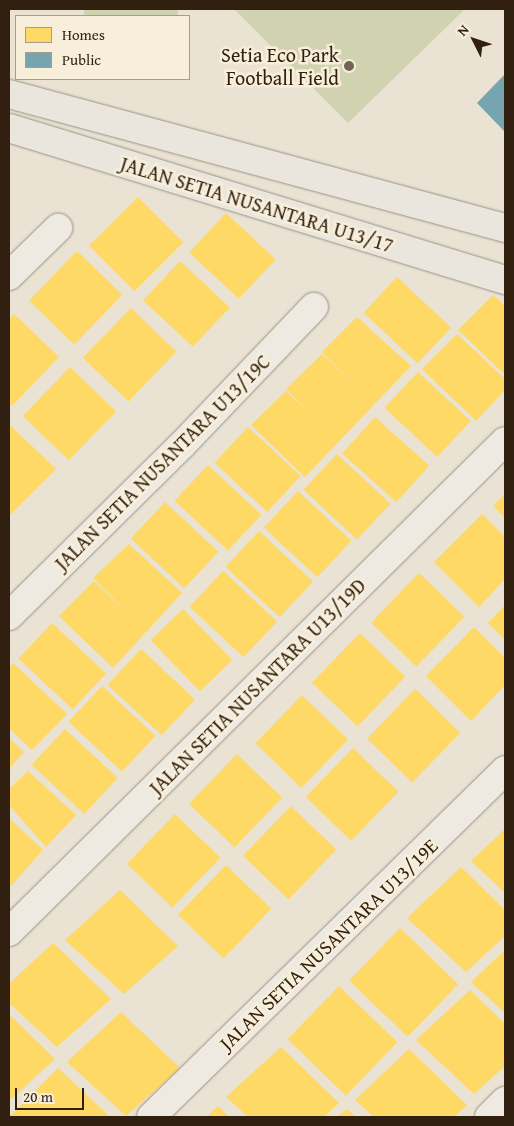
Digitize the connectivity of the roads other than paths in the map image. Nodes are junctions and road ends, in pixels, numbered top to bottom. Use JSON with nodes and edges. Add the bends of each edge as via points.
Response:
{"nodes":[{"id":1,"x":9,"y":94,"type":"edge"},
{"id":2,"x":9,"y":128,"type":"edge"},
{"id":3,"x":58,"y":228,"type":"dead end"},
{"id":4,"x":505,"y":228,"type":"edge"},
{"id":5,"x":9,"y":276,"type":"edge"},
{"id":6,"x":505,"y":280,"type":"edge"},
{"id":7,"x":314,"y":307,"type":"dead end"},
{"id":8,"x":505,"y":441,"type":"edge"},
{"id":9,"x":9,"y":616,"type":"edge"},
{"id":10,"x":505,"y":770,"type":"edge"},
{"id":11,"x":9,"y":932,"type":"edge"},
{"id":12,"x":505,"y":1102,"type":"edge"},
{"id":13,"x":152,"y":1117,"type":"edge"},
{"id":14,"x":489,"y":1117,"type":"edge"}],
"edges":[{"from":1,"to":4,"type":"main road","name":"JALAN SETIA NUSANTARA U13/17"},
{"from":2,"to":6,"type":"main road","name":"JALAN SETIA NUSANTARA U13/17"},
{"from":3,"to":5,"type":"street"},
{"from":7,"to":9,"type":"street","name":"JALAN SETIA NUSANTARA U13/19C"},
{"from":8,"to":11,"type":"street","name":"JALAN SETIA NUSANTARA U13/19D"},
{"from":10,"to":13,"type":"street","name":"JALAN SETIA NUSANTARA U13/19E"},
{"from":12,"to":14,"type":"street"}]}
